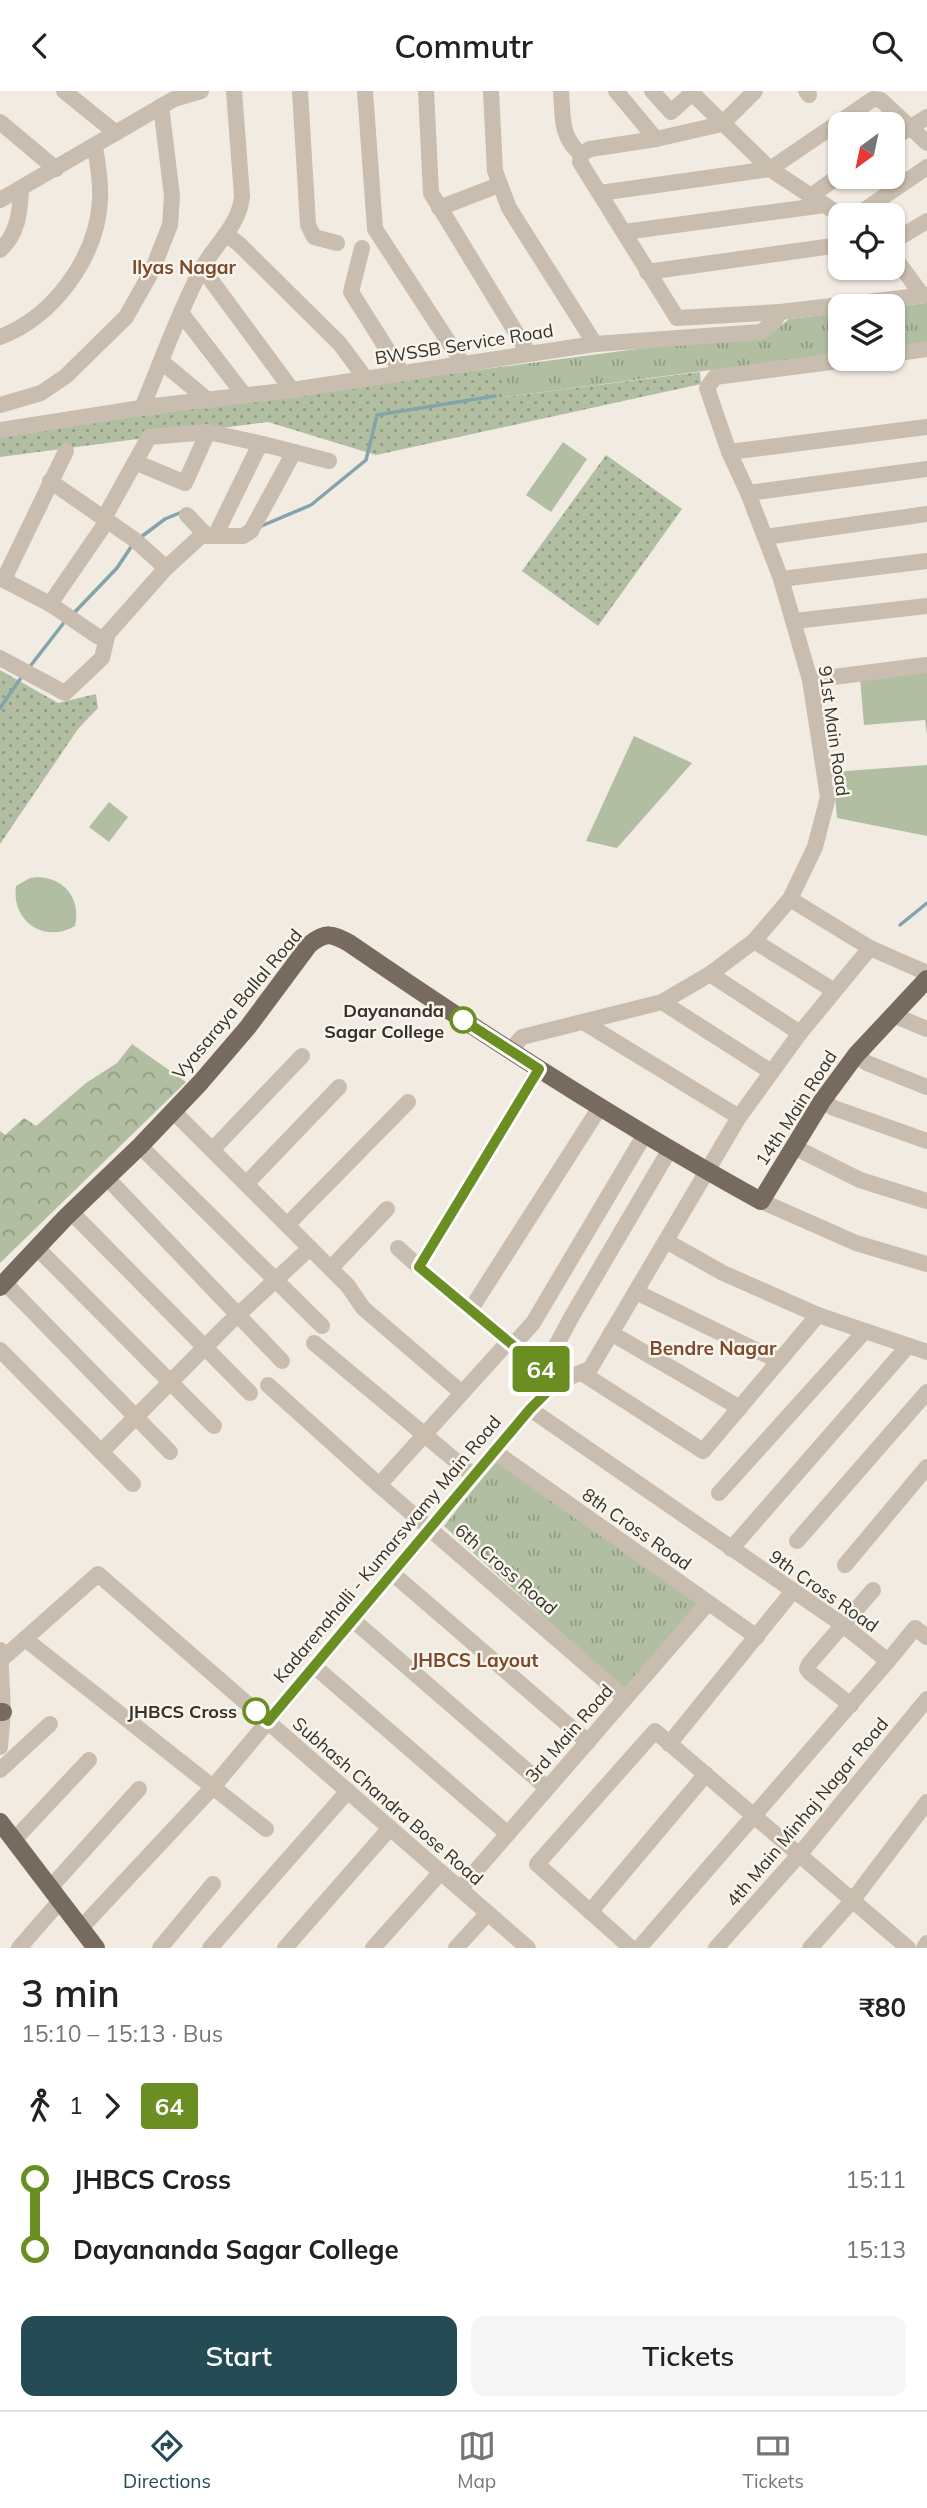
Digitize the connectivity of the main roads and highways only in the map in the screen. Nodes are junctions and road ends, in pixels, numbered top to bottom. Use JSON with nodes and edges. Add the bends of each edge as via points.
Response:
{"nodes":[{"id":1,"x":927,"y":976,"type":"edge"},
{"id":2,"x":761,"y":1201,"type":"joint"},
{"id":3,"x":2,"y":1284,"type":"edge"},
{"id":4,"x":0,"y":1822,"type":"edge"},
{"id":5,"x":87,"y":1941,"type":"edge"}],
"edges":[{"from":1,"to":2,"type":"main road","name":"14th Main Road","via":[[862,1059],[822,1101]]},
{"from":2,"to":3,"type":"main road","name":"Vyasaraya Ballal Road","via":[[510,1051],[349,943],[327,935],[309,945],[248,1027],[173,1111]]},
{"from":4,"to":5,"type":"main road"}]}
